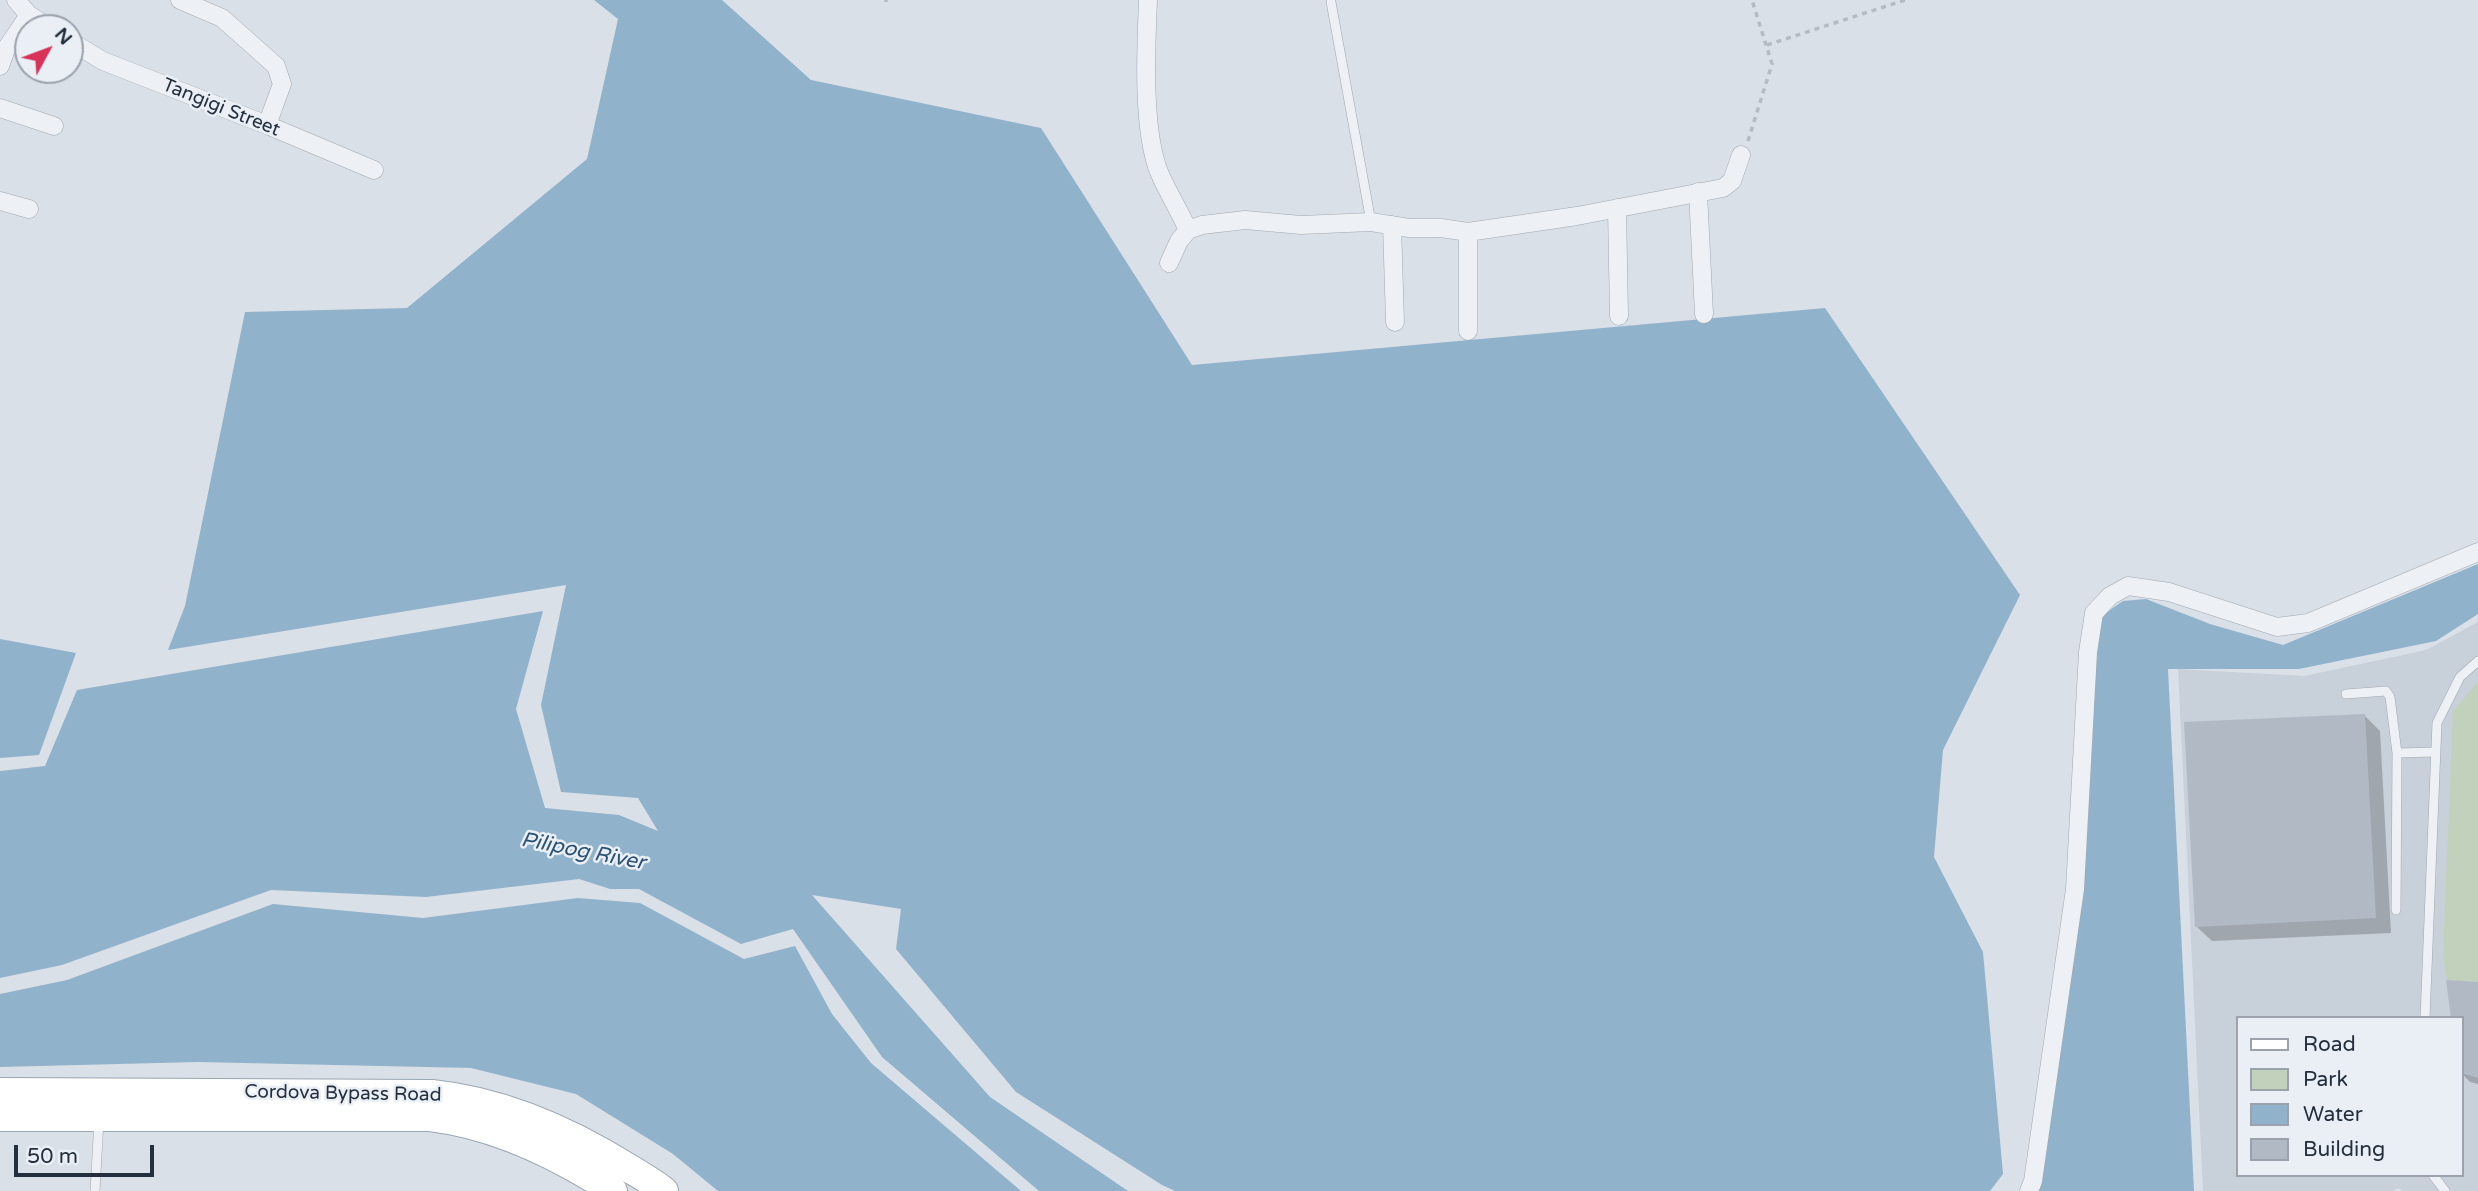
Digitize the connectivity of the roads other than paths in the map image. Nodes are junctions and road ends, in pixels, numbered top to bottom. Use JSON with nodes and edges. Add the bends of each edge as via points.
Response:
{"nodes":[{"id":1,"x":16,"y":0,"type":"edge"},
{"id":2,"x":180,"y":0,"type":"edge"},
{"id":3,"x":1148,"y":0,"type":"edge"},
{"id":4,"x":1331,"y":2,"type":"dead end"},
{"id":5,"x":28,"y":14,"type":"edge"},
{"id":6,"x":14,"y":37,"type":"edge"},
{"id":7,"x":84,"y":49,"type":"edge"},
{"id":8,"x":0,"y":66,"type":"edge"},
{"id":9,"x":0,"y":108,"type":"edge"},
{"id":10,"x":54,"y":125,"type":"dead end"},
{"id":11,"x":267,"y":125,"type":"junction"},
{"id":12,"x":1741,"y":155,"type":"road end"},
{"id":13,"x":374,"y":170,"type":"dead end"},
{"id":14,"x":1698,"y":192,"type":"junction"},
{"id":15,"x":0,"y":201,"type":"edge"},
{"id":16,"x":1616,"y":208,"type":"junction"},
{"id":17,"x":29,"y":209,"type":"dead end"},
{"id":18,"x":1371,"y":222,"type":"junction"},
{"id":19,"x":1392,"y":225,"type":"junction"},
{"id":20,"x":1188,"y":230,"type":"junction"},
{"id":21,"x":1468,"y":232,"type":"junction"},
{"id":22,"x":1169,"y":263,"type":"dead end"},
{"id":23,"x":1704,"y":314,"type":"dead end"},
{"id":24,"x":1619,"y":316,"type":"dead end"},
{"id":25,"x":1395,"y":322,"type":"dead end"},
{"id":26,"x":1468,"y":331,"type":"dead end"},
{"id":27,"x":2478,"y":552,"type":"edge"},
{"id":28,"x":2478,"y":661,"type":"edge"},
{"id":29,"x":2346,"y":694,"type":"dead end"},
{"id":30,"x":2435,"y":752,"type":"junction"},
{"id":31,"x":2397,"y":753,"type":"junction"},
{"id":32,"x":2396,"y":910,"type":"dead end"},
{"id":33,"x":2425,"y":1016,"type":"edge"},
{"id":34,"x":0,"y":1092,"type":"edge"},
{"id":35,"x":250,"y":1104,"type":"junction"},
{"id":36,"x":99,"y":1115,"type":"junction"},
{"id":37,"x":0,"y":1117,"type":"edge"},
{"id":38,"x":95,"y":1191,"type":"edge"},
{"id":39,"x":613,"y":1191,"type":"edge"},
{"id":40,"x":664,"y":1191,"type":"edge"},
{"id":41,"x":2029,"y":1191,"type":"edge"}],
"edges":[{"from":1,"to":5,"type":"street"},
{"from":2,"to":11,"type":"street","via":[[222,18],[276,66],[282,84]]},
{"from":3,"to":20,"type":"street","via":[[1149,136],[1159,170]]},
{"from":4,"to":18,"type":"lane"},
{"from":6,"to":8,"type":"street"},
{"from":7,"to":11,"type":"street","name":"Tangigi Street"},
{"from":9,"to":10,"type":"street"},
{"from":11,"to":13,"type":"street","name":"Tangigi Street"},
{"from":12,"to":14,"type":"street","via":[[1732,181],[1723,188]]},
{"from":14,"to":16,"type":"street"},
{"from":14,"to":23,"type":"street"},
{"from":15,"to":17,"type":"street"},
{"from":16,"to":21,"type":"street"},
{"from":16,"to":24,"type":"street"},
{"from":18,"to":19,"type":"street"},
{"from":18,"to":20,"type":"street","via":[[1301,225],[1245,220]]},
{"from":19,"to":21,"type":"street"},
{"from":19,"to":25,"type":"street"},
{"from":20,"to":22,"type":"street"},
{"from":21,"to":26,"type":"street"},
{"from":27,"to":41,"type":"street","via":[[2308,623],[2277,627],[2169,592],[2128,586],[2094,613],[2075,888]]},
{"from":28,"to":30,"type":"lane","via":[[2460,677],[2437,723]]},
{"from":29,"to":31,"type":"lane","via":[[2386,691]]},
{"from":30,"to":31,"type":"lane"},
{"from":30,"to":33,"type":"lane"},
{"from":31,"to":32,"type":"lane"},
{"from":34,"to":35,"type":"main road","name":"Cordova Bypass Road"},
{"from":35,"to":36,"type":"main road","name":"Cordova Bypass Road"},
{"from":35,"to":39,"type":"main road","name":"Cordova Bypass Road","via":[[460,1120],[498,1131],[581,1170]]},
{"from":35,"to":40,"type":"main road","name":"Cordova Bypass Road","via":[[432,1094],[462,1097],[539,1121],[599,1149]]},
{"from":36,"to":37,"type":"main road","name":"Cordova Bypass Road"},
{"from":36,"to":38,"type":"lane"}]}
